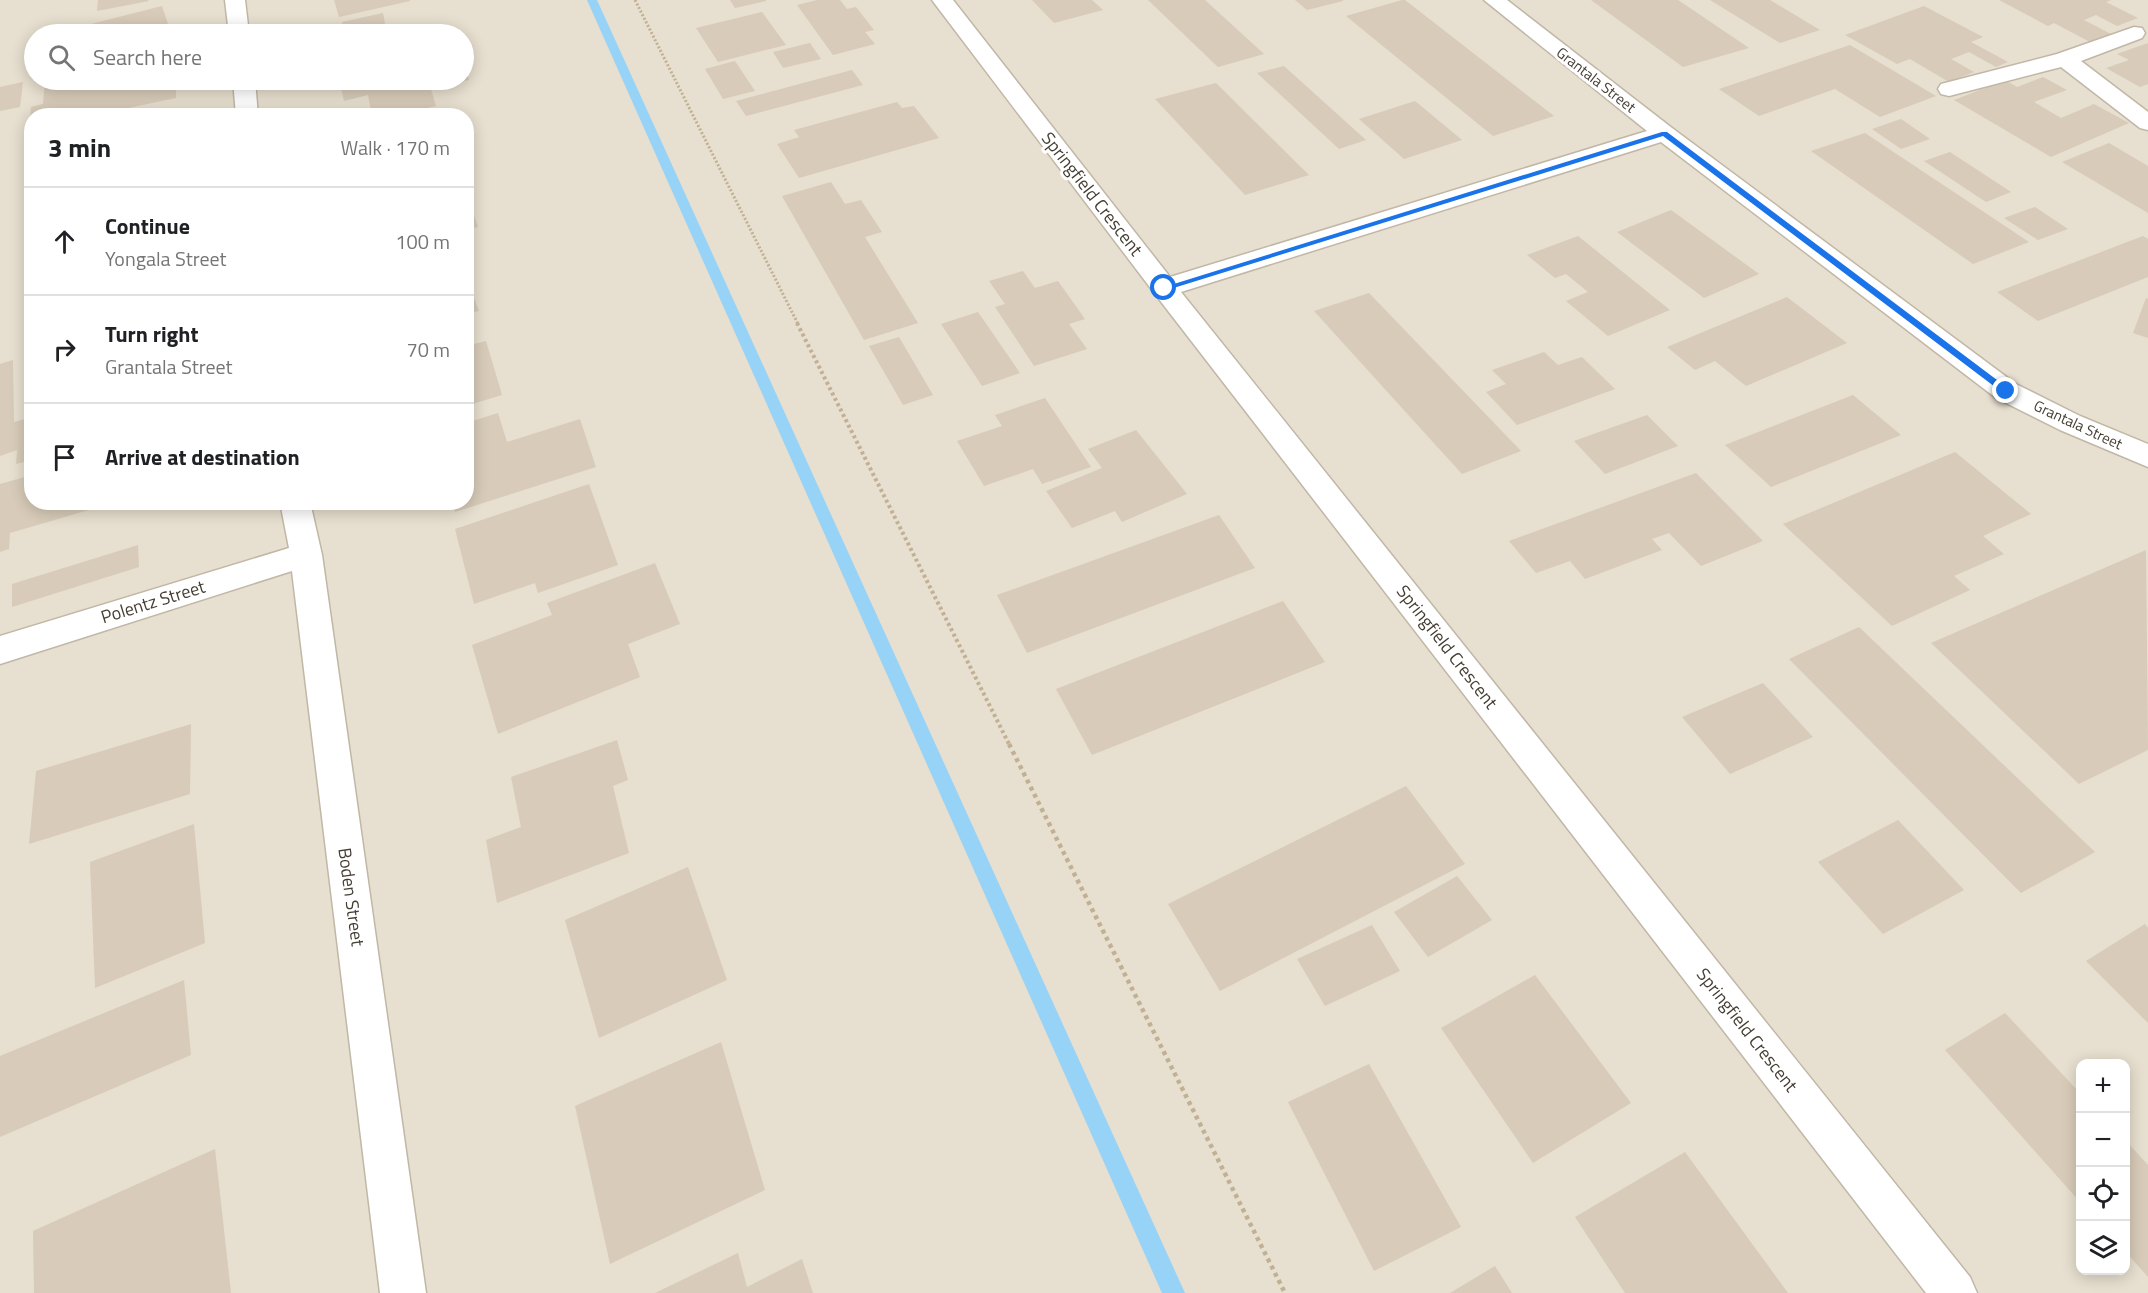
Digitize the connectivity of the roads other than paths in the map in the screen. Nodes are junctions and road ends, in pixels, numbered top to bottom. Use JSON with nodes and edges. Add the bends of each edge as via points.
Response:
{"nodes":[{"id":1,"x":235,"y":0,"type":"edge"},
{"id":2,"x":942,"y":0,"type":"edge"},
{"id":3,"x":1494,"y":0,"type":"edge"},
{"id":4,"x":238,"y":24,"type":"edge"},
{"id":5,"x":2134,"y":33,"type":"dead end"},
{"id":6,"x":2065,"y":59,"type":"junction"},
{"id":7,"x":1949,"y":89,"type":"dead end"},
{"id":8,"x":245,"y":90,"type":"edge"},
{"id":9,"x":247,"y":108,"type":"edge"},
{"id":10,"x":2148,"y":123,"type":"edge"},
{"id":11,"x":1664,"y":133,"type":"junction"},
{"id":12,"x":1164,"y":288,"type":"junction"},
{"id":13,"x":2148,"y":456,"type":"edge"},
{"id":14,"x":297,"y":510,"type":"edge"},
{"id":15,"x":306,"y":555,"type":"junction"},
{"id":16,"x":0,"y":650,"type":"edge"},
{"id":17,"x":403,"y":1293,"type":"edge"},
{"id":18,"x":1954,"y":1293,"type":"edge"}],
"edges":[{"from":1,"to":4,"type":"street"},
{"from":2,"to":12,"type":"street","name":"Springfield Crescent"},
{"from":3,"to":11,"type":"street","name":"Grantala Street"},
{"from":5,"to":6,"type":"street"},
{"from":6,"to":7,"type":"street"},
{"from":6,"to":10,"type":"street"},
{"from":8,"to":9,"type":"street"},
{"from":11,"to":12,"type":"street"},
{"from":11,"to":13,"type":"street","name":"Grantala Street","via":[[2006,391]]},
{"from":12,"to":18,"type":"street","name":"Springfield Crescent"},
{"from":14,"to":15,"type":"street","name":"Boden Street"},
{"from":15,"to":16,"type":"street","name":"Polentz Street"},
{"from":15,"to":17,"type":"street","name":"Boden Street"}]}
